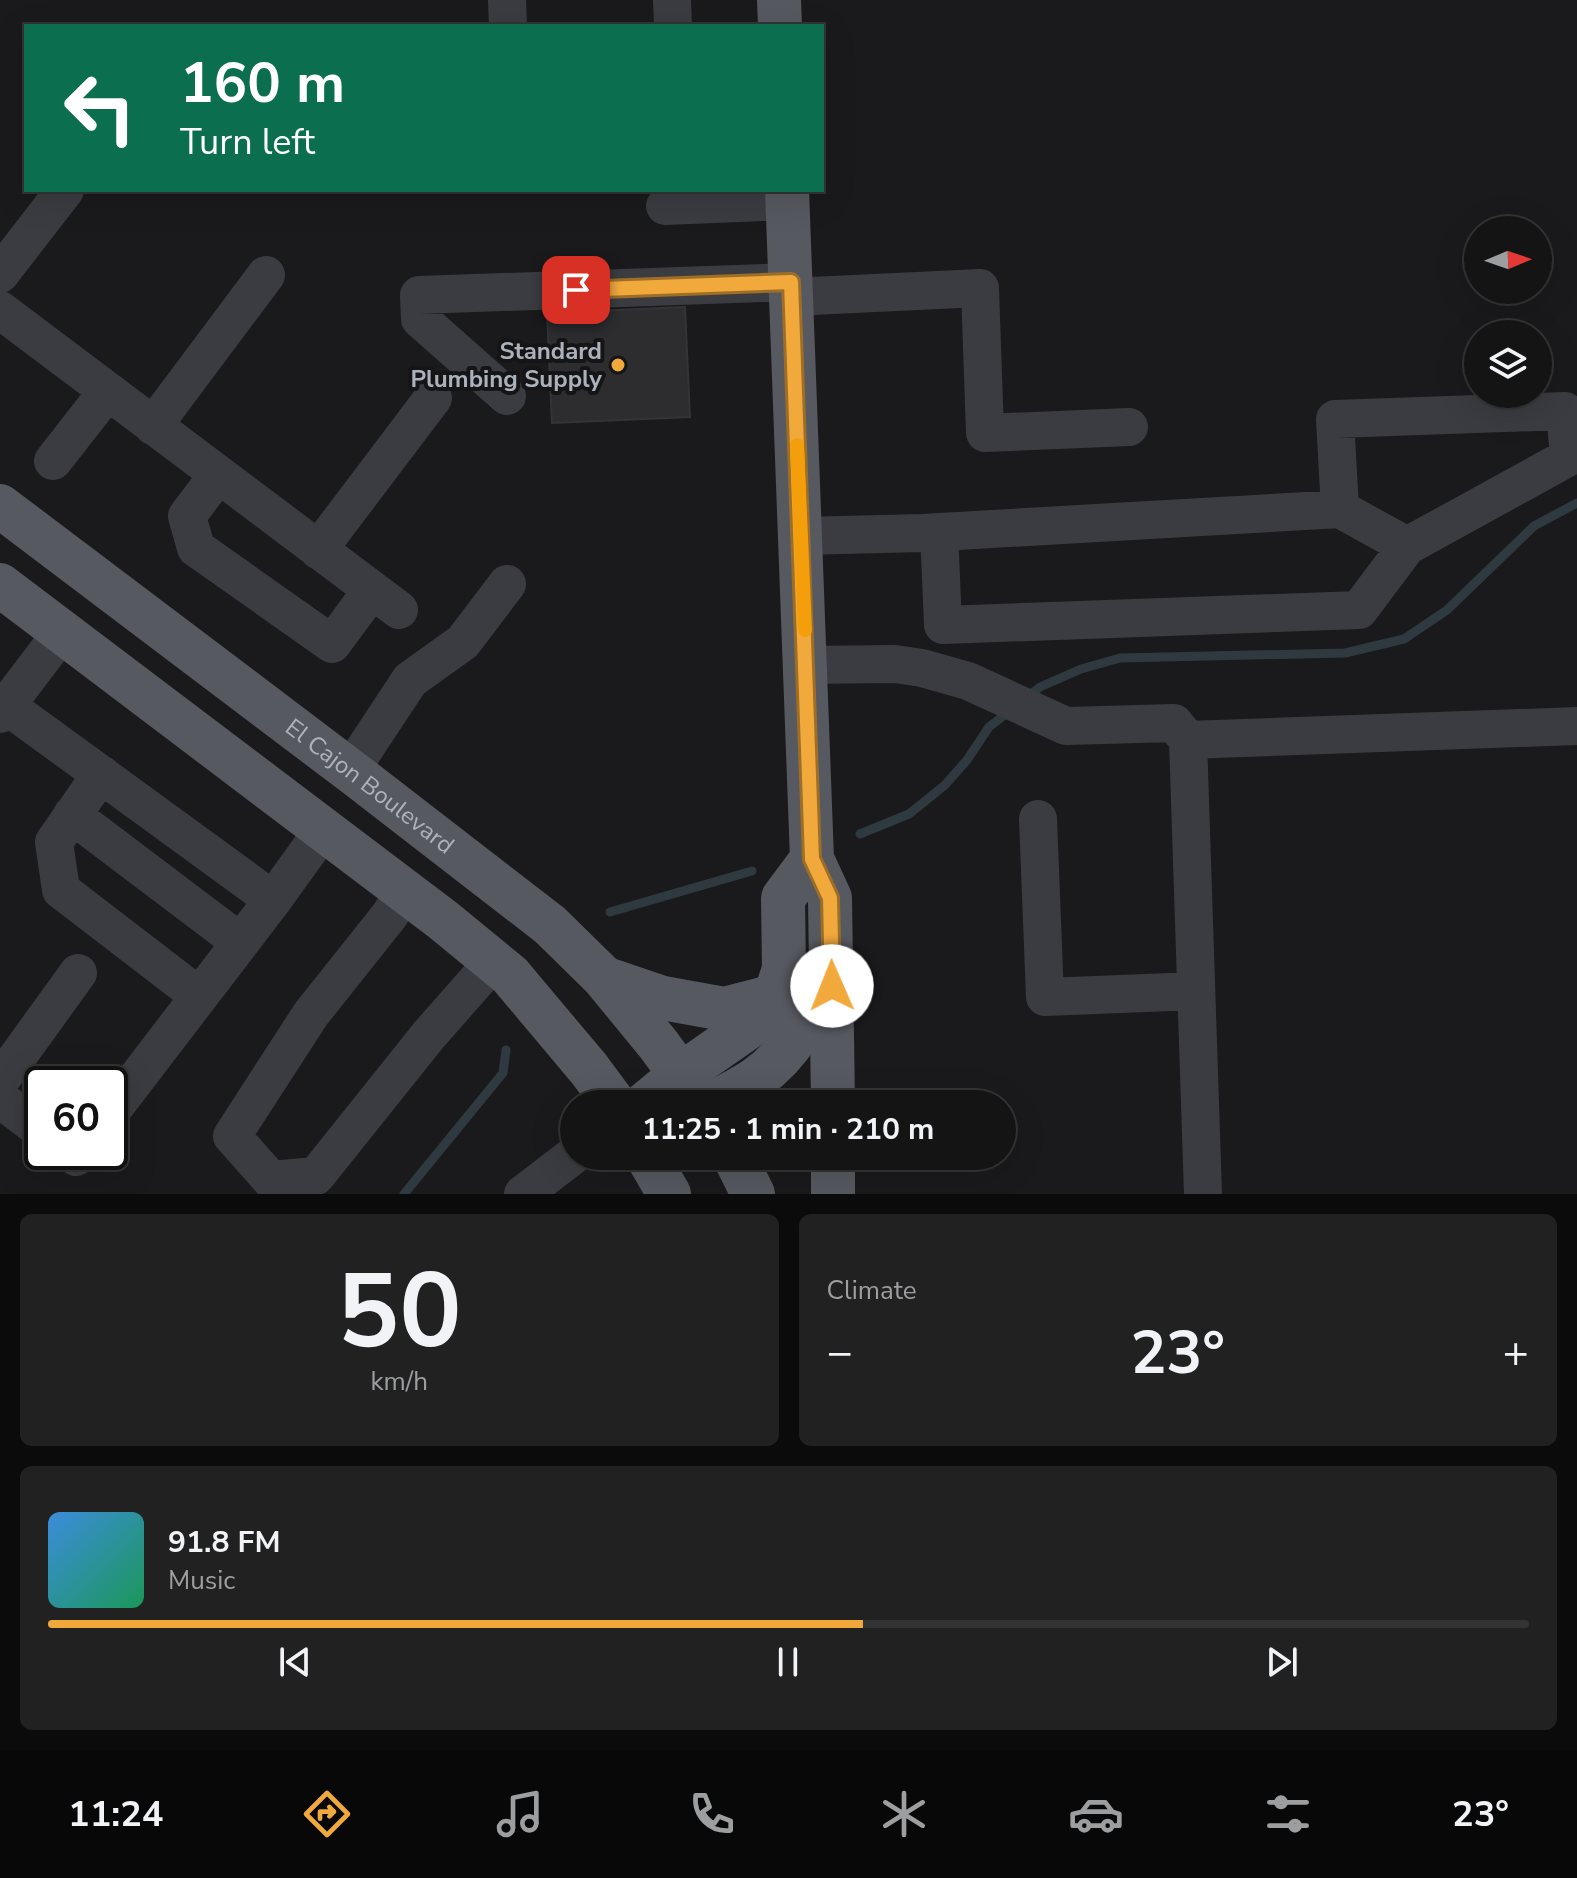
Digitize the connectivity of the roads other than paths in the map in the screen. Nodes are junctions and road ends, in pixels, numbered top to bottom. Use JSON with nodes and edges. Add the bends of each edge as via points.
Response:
{"nodes":[{"id":1,"x":507,"y":0,"type":"edge"},
{"id":2,"x":672,"y":0,"type":"edge"},
{"id":3,"x":779,"y":0,"type":"edge"},
{"id":4,"x":508,"y":24,"type":"edge"},
{"id":5,"x":673,"y":24,"type":"edge"},
{"id":6,"x":780,"y":24,"type":"edge"},
{"id":7,"x":63,"y":192,"type":"edge"},
{"id":8,"x":787,"y":196,"type":"edge"},
{"id":9,"x":665,"y":206,"type":"dead end"},
{"id":10,"x":0,"y":274,"type":"edge"},
{"id":11,"x":266,"y":275,"type":"dead end"},
{"id":12,"x":791,"y":290,"type":"junction"},
{"id":13,"x":0,"y":310,"type":"edge"},
{"id":14,"x":107,"y":392,"type":"junction"},
{"id":15,"x":507,"y":396,"type":"dead end"},
{"id":16,"x":433,"y":398,"type":"dead end"},
{"id":17,"x":153,"y":426,"type":"junction"},
{"id":18,"x":1129,"y":427,"type":"dead end"},
{"id":19,"x":1573,"y":456,"type":"edge"},
{"id":20,"x":53,"y":461,"type":"dead end"},
{"id":21,"x":218,"y":475,"type":"junction"},
{"id":22,"x":0,"y":506,"type":"edge"},
{"id":23,"x":1340,"y":509,"type":"junction"},
{"id":24,"x":939,"y":532,"type":"junction"},
{"id":25,"x":801,"y":536,"type":"junction"},
{"id":26,"x":1407,"y":546,"type":"junction"},
{"id":27,"x":318,"y":550,"type":"junction"},
{"id":28,"x":507,"y":584,"type":"dead end"},
{"id":29,"x":0,"y":585,"type":"edge"},
{"id":30,"x":63,"y":631,"type":"junction"},
{"id":31,"x":806,"y":665,"type":"junction"},
{"id":32,"x":3,"y":710,"type":"edge"},
{"id":33,"x":1577,"y":726,"type":"edge"},
{"id":34,"x":1188,"y":740,"type":"junction"},
{"id":35,"x":350,"y":771,"type":"junction"},
{"id":36,"x":101,"y":774,"type":"junction"},
{"id":37,"x":72,"y":815,"type":"junction"},
{"id":38,"x":1038,"y":819,"type":"dead end"},
{"id":39,"x":324,"y":829,"type":"junction"},
{"id":40,"x":812,"y":859,"type":"junction"},
{"id":41,"x":405,"y":892,"type":"junction"},
{"id":42,"x":273,"y":900,"type":"junction"},
{"id":43,"x":240,"y":942,"type":"junction"},
{"id":44,"x":832,"y":957,"type":"junction"},
{"id":45,"x":493,"y":962,"type":"junction"},
{"id":46,"x":78,"y":973,"type":"dead end"},
{"id":47,"x":603,"y":977,"type":"junction"},
{"id":48,"x":1196,"y":991,"type":"junction"},
{"id":49,"x":199,"y":996,"type":"junction"},
{"id":50,"x":775,"y":996,"type":"junction"},
{"id":51,"x":0,"y":1081,"type":"edge"},
{"id":52,"x":128,"y":1089,"type":"edge"},
{"id":53,"x":691,"y":1089,"type":"edge"},
{"id":54,"x":605,"y":1090,"type":"edge"},
{"id":55,"x":737,"y":1090,"type":"edge"},
{"id":56,"x":833,"y":1090,"type":"edge"},
{"id":57,"x":0,"y":1099,"type":"edge"},
{"id":58,"x":24,"y":1117,"type":"edge"},
{"id":59,"x":560,"y":1166,"type":"edge"},
{"id":60,"x":655,"y":1170,"type":"edge"},
{"id":61,"x":741,"y":1170,"type":"edge"},
{"id":62,"x":833,"y":1170,"type":"edge"},
{"id":63,"x":523,"y":1194,"type":"edge"},
{"id":64,"x":669,"y":1194,"type":"edge"},
{"id":65,"x":753,"y":1194,"type":"edge"},
{"id":66,"x":833,"y":1194,"type":"edge"},
{"id":67,"x":1203,"y":1194,"type":"edge"}],
"edges":[{"from":1,"to":4,"type":"street"},
{"from":2,"to":5,"type":"street"},
{"from":3,"to":6,"type":"main road"},
{"from":7,"to":10,"type":"street"},
{"from":8,"to":9,"type":"street"},
{"from":8,"to":12,"type":"main road"},
{"from":11,"to":17,"type":"street"},
{"from":12,"to":15,"type":"street","via":[[419,295],[420,319]]},
{"from":12,"to":18,"type":"street","via":[[980,288],[985,433]]},
{"from":12,"to":25,"type":"main road"},
{"from":13,"to":14,"type":"street"},
{"from":14,"to":17,"type":"street"},
{"from":14,"to":20,"type":"street"},
{"from":16,"to":27,"type":"street"},
{"from":17,"to":21,"type":"street"},
{"from":19,"to":23,"type":"street","via":[[1565,411],[1335,419]]},
{"from":19,"to":26,"type":"street"},
{"from":21,"to":27,"type":"street"},
{"from":21,"to":27,"type":"street","via":[[187,516],[196,548],[332,644],[385,600]]},
{"from":22,"to":35,"type":"main road","name":"El Cajon Boulevard"},
{"from":23,"to":24,"type":"street"},
{"from":23,"to":26,"type":"street"},
{"from":24,"to":25,"type":"street"},
{"from":24,"to":26,"type":"street","via":[[943,625],[1359,610]]},
{"from":25,"to":31,"type":"main road"},
{"from":28,"to":35,"type":"street","via":[[463,642],[410,680]]},
{"from":29,"to":30,"type":"main road"},
{"from":30,"to":32,"type":"street"},
{"from":30,"to":39,"type":"main road"},
{"from":31,"to":34,"type":"street","via":[[895,664],[944,673],[1066,726],[1174,723]]},
{"from":31,"to":40,"type":"main road"},
{"from":32,"to":36,"type":"street"},
{"from":33,"to":34,"type":"street"},
{"from":34,"to":48,"type":"street"},
{"from":35,"to":47,"type":"main road","name":"El Cajon Boulevard","via":[[550,925]]},
{"from":36,"to":37,"type":"street"},
{"from":36,"to":42,"type":"street"},
{"from":37,"to":43,"type":"street"},
{"from":37,"to":49,"type":"street","via":[[54,842],[61,890]]},
{"from":38,"to":48,"type":"street","via":[[1045,997]]},
{"from":39,"to":41,"type":"main road"},
{"from":39,"to":42,"type":"street"},
{"from":40,"to":44,"type":"main road","via":[[830,898]]},
{"from":40,"to":50,"type":"main road","via":[[783,898],[784,969]]},
{"from":41,"to":45,"type":"main road"},
{"from":41,"to":45,"type":"street","via":[[311,1014],[232,1136],[271,1180],[316,1176]]},
{"from":42,"to":43,"type":"street"},
{"from":43,"to":49,"type":"street"},
{"from":44,"to":55,"type":"main road","via":[[820,997],[794,1043]]},
{"from":44,"to":56,"type":"main road"},
{"from":45,"to":54,"type":"main road","via":[[510,975]]},
{"from":46,"to":51,"type":"street"},
{"from":47,"to":50,"type":"main road","via":[[663,998],[724,1009]]},
{"from":47,"to":53,"type":"main road","name":"El Cajon Boulevard"},
{"from":48,"to":67,"type":"street"},
{"from":49,"to":52,"type":"street"},
{"from":50,"to":53,"type":"main road"},
{"from":57,"to":58,"type":"street"},
{"from":59,"to":63,"type":"street"},
{"from":60,"to":64,"type":"main road"},
{"from":61,"to":65,"type":"main road"},
{"from":62,"to":66,"type":"main road"}]}
